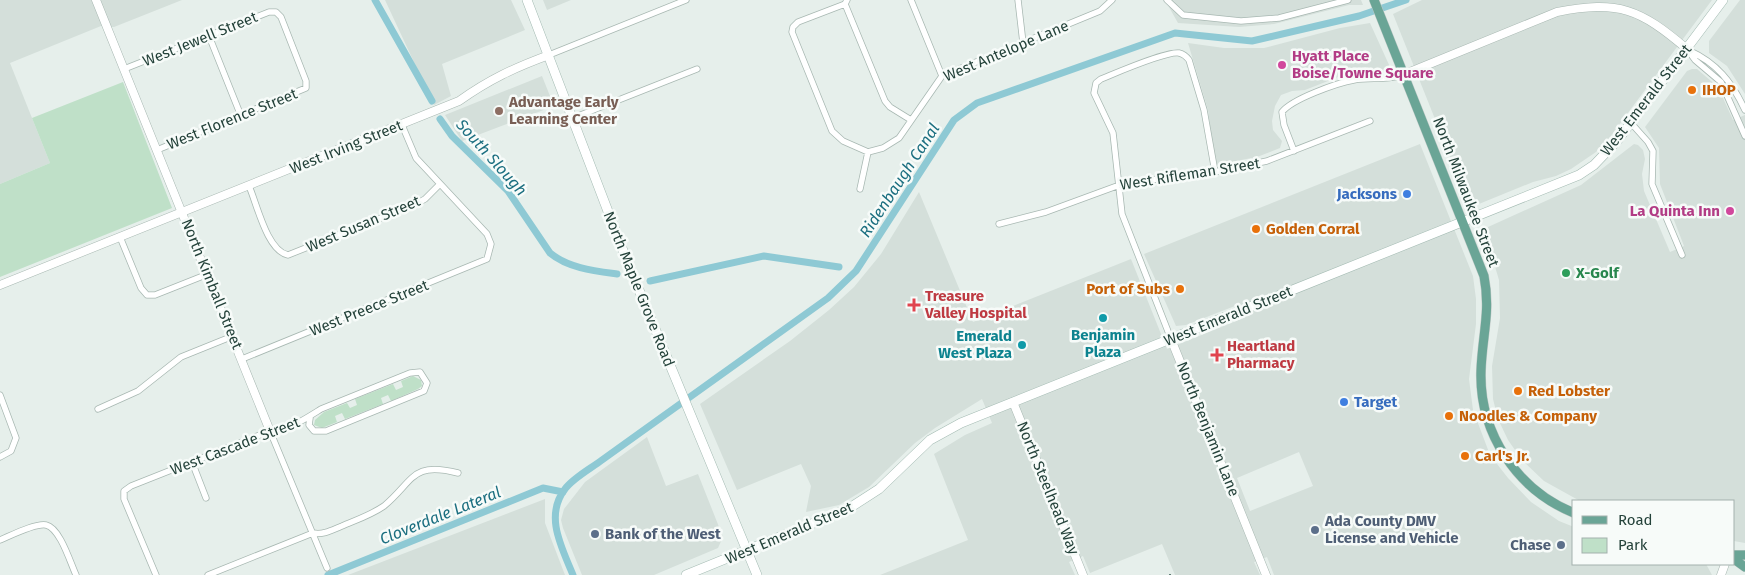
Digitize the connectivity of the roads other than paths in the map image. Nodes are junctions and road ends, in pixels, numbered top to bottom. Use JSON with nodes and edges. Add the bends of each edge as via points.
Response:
{"nodes":[{"id":1,"x":96,"y":0,"type":"edge"},
{"id":2,"x":527,"y":0,"type":"edge"},
{"id":3,"x":686,"y":0,"type":"edge"},
{"id":4,"x":911,"y":0,"type":"edge"},
{"id":5,"x":1018,"y":0,"type":"edge"},
{"id":6,"x":1112,"y":0,"type":"edge"},
{"id":7,"x":1167,"y":0,"type":"edge"},
{"id":8,"x":1348,"y":0,"type":"edge"},
{"id":9,"x":1723,"y":0,"type":"edge"},
{"id":10,"x":846,"y":2,"type":"edge"},
{"id":11,"x":1376,"y":3,"type":"edge"},
{"id":12,"x":209,"y":36,"type":"junction"},
{"id":13,"x":1023,"y":43,"type":"junction"},
{"id":14,"x":1687,"y":49,"type":"junction"},
{"id":15,"x":549,"y":55,"type":"junction"},
{"id":16,"x":124,"y":69,"type":"junction"},
{"id":17,"x":697,"y":69,"type":"dead end"},
{"id":18,"x":1405,"y":74,"type":"junction"},
{"id":19,"x":942,"y":76,"type":"junction"},
{"id":20,"x":306,"y":88,"type":"joint"},
{"id":21,"x":1745,"y":110,"type":"edge"},
{"id":22,"x":241,"y":116,"type":"junction"},
{"id":23,"x":573,"y":118,"type":"junction"},
{"id":24,"x":911,"y":120,"type":"junction"},
{"id":25,"x":1370,"y":121,"type":"dead end"},
{"id":26,"x":1631,"y":123,"type":"junction"},
{"id":27,"x":402,"y":125,"type":"junction"},
{"id":28,"x":1745,"y":136,"type":"edge"},
{"id":29,"x":157,"y":150,"type":"junction"},
{"id":30,"x":1294,"y":150,"type":"junction"},
{"id":31,"x":868,"y":152,"type":"junction"},
{"id":32,"x":1215,"y":172,"type":"junction"},
{"id":33,"x":440,"y":184,"type":"junction"},
{"id":34,"x":1118,"y":185,"type":"junction"},
{"id":35,"x":249,"y":186,"type":"junction"},
{"id":36,"x":860,"y":188,"type":"dead end"},
{"id":37,"x":182,"y":212,"type":"junction"},
{"id":38,"x":1464,"y":222,"type":"junction"},
{"id":39,"x":1000,"y":224,"type":"dead end"},
{"id":40,"x":120,"y":237,"type":"junction"},
{"id":41,"x":1682,"y":255,"type":"dead end"},
{"id":42,"x":208,"y":274,"type":"junction"},
{"id":43,"x":0,"y":285,"type":"edge"},
{"id":44,"x":233,"y":336,"type":"junction"},
{"id":45,"x":1171,"y":339,"type":"junction"},
{"id":46,"x":242,"y":359,"type":"junction"},
{"id":47,"x":0,"y":395,"type":"edge"},
{"id":48,"x":1013,"y":402,"type":"junction"},
{"id":49,"x":98,"y":409,"type":"dead end"},
{"id":50,"x":310,"y":418,"type":"junction"},
{"id":51,"x":270,"y":431,"type":"junction"},
{"id":52,"x":0,"y":457,"type":"edge"},
{"id":53,"x":192,"y":462,"type":"junction"},
{"id":54,"x":458,"y":473,"type":"dead end"},
{"id":55,"x":206,"y":498,"type":"dead end"},
{"id":56,"x":1572,"y":512,"type":"edge"},
{"id":57,"x":313,"y":533,"type":"junction"},
{"id":58,"x":0,"y":540,"type":"edge"},
{"id":59,"x":747,"y":551,"type":"junction"},
{"id":60,"x":327,"y":568,"type":"dead end"},
{"id":61,"x":76,"y":575,"type":"edge"},
{"id":62,"x":156,"y":575,"type":"edge"},
{"id":63,"x":208,"y":575,"type":"edge"},
{"id":64,"x":686,"y":575,"type":"edge"},
{"id":65,"x":757,"y":575,"type":"edge"},
{"id":66,"x":1084,"y":575,"type":"edge"},
{"id":67,"x":1266,"y":575,"type":"edge"}],
"edges":[{"from":1,"to":16,"type":"street","name":"North Kimball Street"},
{"from":2,"to":15,"type":"main road","name":"North Maple Grove Road"},
{"from":3,"to":15,"type":"street","name":"West Irving Street"},
{"from":4,"to":19,"type":"street"},
{"from":5,"to":13,"type":"street"},
{"from":6,"to":13,"type":"street","name":"West Antelope Lane","via":[[1100,11]]},
{"from":7,"to":8,"type":"street","via":[[1183,15],[1241,21],[1279,18]]},
{"from":9,"to":14,"type":"main road","name":"West Emerald Street"},
{"from":10,"to":24,"type":"street","via":[[884,101]]},
{"from":10,"to":31,"type":"street","via":[[798,22],[792,32],[832,131],[843,141]]},
{"from":11,"to":18,"type":"main road","name":"North Milwaukee Street"},
{"from":12,"to":16,"type":"street","name":"West Jewell Street"},
{"from":12,"to":20,"type":"street","name":"West Jewell Street","via":[[276,12],[306,81]]},
{"from":12,"to":22,"type":"street"},
{"from":13,"to":19,"type":"street","name":"West Antelope Lane"},
{"from":14,"to":18,"type":"street","via":[[1635,10],[1609,1],[1595,1],[1564,9]]},
{"from":14,"to":21,"type":"street","via":[[1727,76]]},
{"from":14,"to":26,"type":"main road","name":"West Emerald Street"},
{"from":14,"to":28,"type":"street","via":[[1720,82]]},
{"from":15,"to":23,"type":"main road","name":"North Maple Grove Road"},
{"from":15,"to":27,"type":"street","name":"West Irving Street","via":[[501,74],[459,101]]},
{"from":16,"to":29,"type":"street","name":"North Kimball Street"},
{"from":17,"to":23,"type":"street"},
{"from":18,"to":30,"type":"street","via":[[1394,79],[1353,80],[1292,102],[1282,112],[1282,120]]},
{"from":18,"to":38,"type":"main road","name":"North Milwaukee Street"},
{"from":19,"to":24,"type":"street","name":"West Antelope Lane"},
{"from":20,"to":22,"type":"street","name":"West Florence Street"},
{"from":22,"to":29,"type":"street","name":"West Florence Street"},
{"from":23,"to":59,"type":"main road","name":"North Maple Grove Road","via":[[634,277]]},
{"from":24,"to":31,"type":"street","name":"West Antelope Lane","via":[[899,138],[883,148]]},
{"from":25,"to":30,"type":"street","name":"West Rifleman Street"},
{"from":26,"to":38,"type":"main road","name":"West Emerald Street","via":[[1607,153],[1578,175]]},
{"from":26,"to":41,"type":"street","via":[[1653,151],[1652,184]]},
{"from":27,"to":33,"type":"street","via":[[416,158]]},
{"from":27,"to":35,"type":"street","name":"West Irving Street"},
{"from":29,"to":37,"type":"street","name":"North Kimball Street"},
{"from":30,"to":32,"type":"street","name":"West Rifleman Street","via":[[1267,161]]},
{"from":31,"to":36,"type":"street"},
{"from":32,"to":34,"type":"street","name":"West Rifleman Street"},
{"from":32,"to":34,"type":"street","name":"North Benjamin Lane","via":[[1204,110],[1189,60],[1177,52],[1096,83],[1094,93],[1113,133]]},
{"from":33,"to":35,"type":"street","name":"West Susan Street","via":[[416,204],[294,253],[282,254],[273,246]]},
{"from":33,"to":46,"type":"street","name":"West Preece Street","via":[[487,234],[491,244],[487,259]]},
{"from":34,"to":39,"type":"street","name":"West Rifleman Street","via":[[1046,212]]},
{"from":34,"to":45,"type":"street","name":"North Benjamin Lane","via":[[1122,214]]},
{"from":35,"to":37,"type":"street","name":"West Irving Street"},
{"from":37,"to":40,"type":"street","name":"West Irving Street"},
{"from":37,"to":42,"type":"street","name":"North Kimball Street"},
{"from":38,"to":45,"type":"main road","name":"West Emerald Street"},
{"from":38,"to":56,"type":"main road","name":"North Milwaukee Street","via":[[1486,286],[1488,307],[1481,388],[1487,418],[1508,462],[1530,486],[1556,506]]},
{"from":40,"to":42,"type":"street","via":[[147,295],[155,296]]},
{"from":40,"to":43,"type":"street","name":"West Irving Street"},
{"from":42,"to":44,"type":"street","name":"North Kimball Street"},
{"from":44,"to":46,"type":"street","name":"North Kimball Street"},
{"from":44,"to":49,"type":"street","via":[[181,357],[138,391]]},
{"from":45,"to":48,"type":"main road","name":"West Emerald Street"},
{"from":45,"to":67,"type":"street","name":"North Benjamin Lane"},
{"from":46,"to":51,"type":"street","name":"North Kimball Street"},
{"from":47,"to":52,"type":"street","via":[[14,430],[15,444],[11,451]]},
{"from":48,"to":59,"type":"main road","name":"West Emerald Street","via":[[945,430],[922,447],[880,489],[848,509]]},
{"from":48,"to":66,"type":"street","name":"North Steelhead Way"},
{"from":50,"to":50,"type":"street","name":"West Cascade Street","via":[[321,409],[410,373],[420,372],[425,379],[427,386],[424,391],[326,431],[314,431]]},
{"from":50,"to":51,"type":"street","name":"West Cascade Street"},
{"from":51,"to":53,"type":"street","name":"West Cascade Street"},
{"from":51,"to":57,"type":"street","name":"North Kimball Street"},
{"from":53,"to":55,"type":"street"},
{"from":53,"to":62,"type":"street","name":"West Cascade Street","via":[[124,491],[124,499]]},
{"from":54,"to":57,"type":"street","via":[[443,469],[422,471],[372,514],[321,534]]},
{"from":57,"to":60,"type":"street","name":"North Kimball Street"},
{"from":57,"to":63,"type":"street"},
{"from":58,"to":61,"type":"street","via":[[46,525],[60,537]]},
{"from":59,"to":64,"type":"main road","name":"West Emerald Street"},
{"from":59,"to":65,"type":"main road","name":"North Maple Grove Road"}]}
